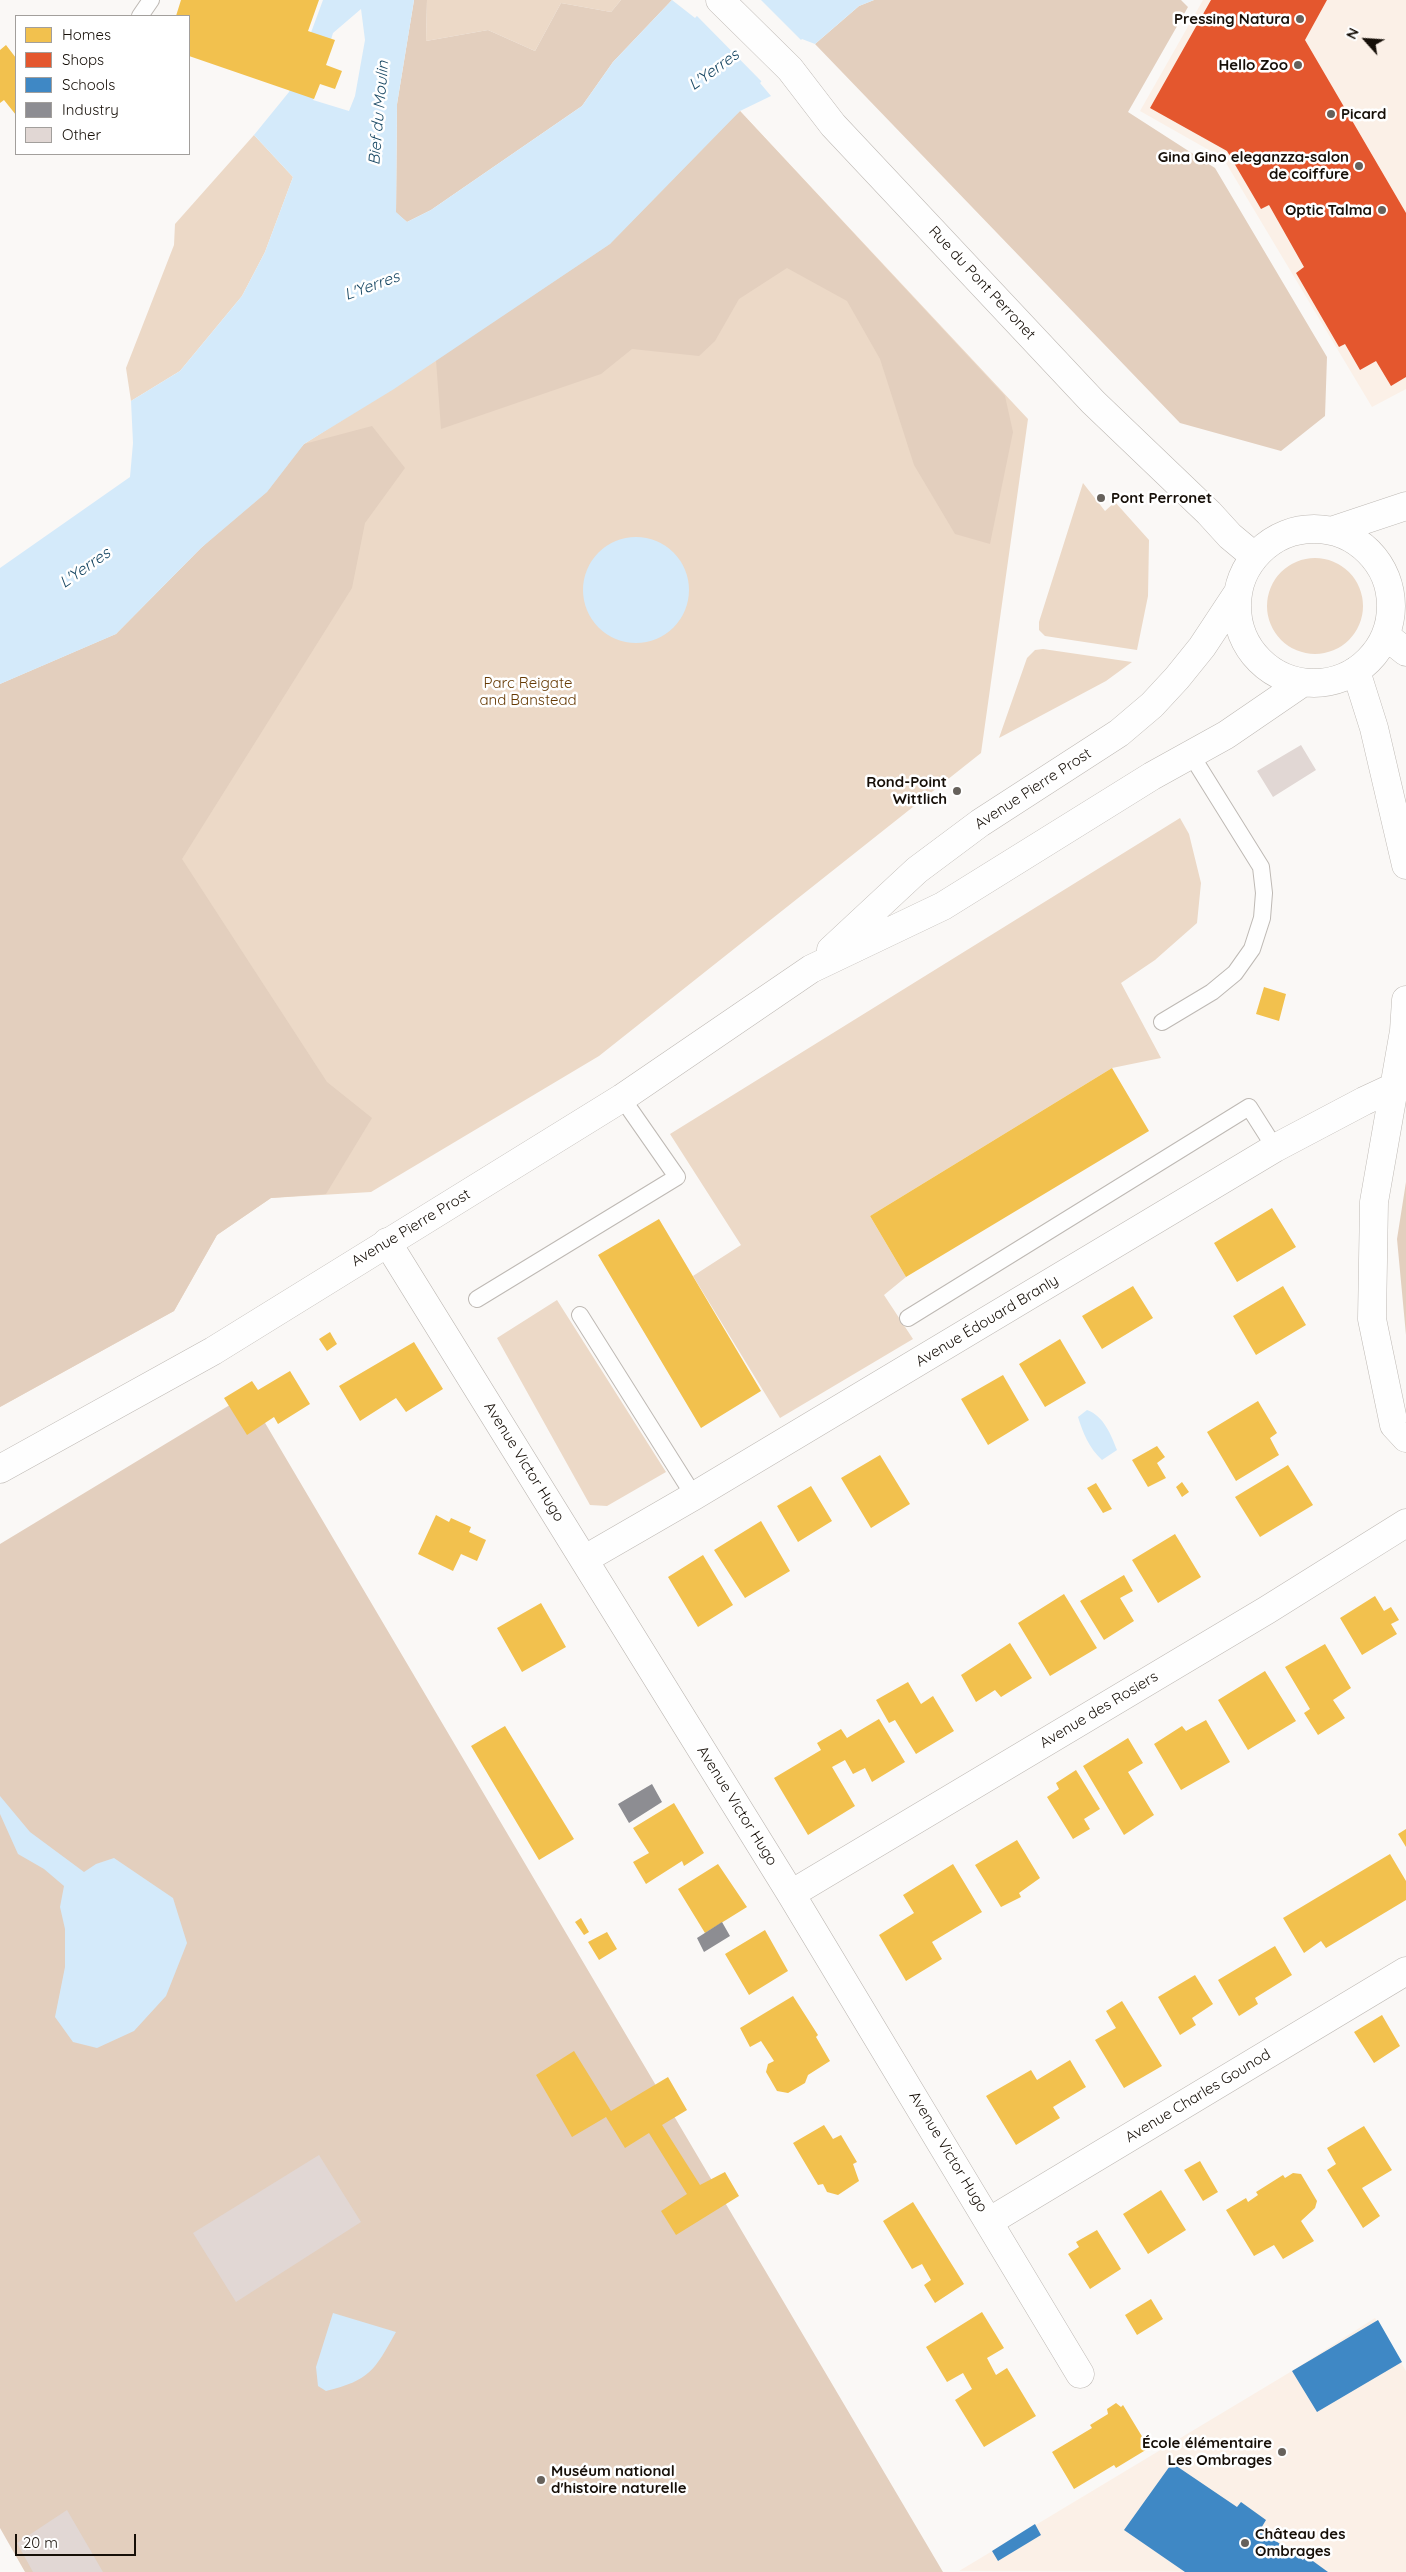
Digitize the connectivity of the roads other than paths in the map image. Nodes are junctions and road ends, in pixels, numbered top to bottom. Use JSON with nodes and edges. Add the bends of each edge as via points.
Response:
{"nodes":[{"id":1,"x":151,"y":0,"type":"edge"},
{"id":2,"x":720,"y":0,"type":"edge"},
{"id":3,"x":141,"y":15,"type":"edge"},
{"id":4,"x":1406,"y":506,"type":"edge"},
{"id":5,"x":1334,"y":530,"type":"junction"},
{"id":6,"x":1254,"y":556,"type":"junction"},
{"id":7,"x":1237,"y":594,"type":"junction"},
{"id":8,"x":1399,"y":600,"type":"edge"},
{"id":9,"x":1396,"y":644,"type":"edge"},
{"id":10,"x":1356,"y":671,"type":"junction"},
{"id":11,"x":1302,"y":683,"type":"junction"},
{"id":12,"x":1190,"y":753,"type":"junction"},
{"id":13,"x":1406,"y":866,"type":"edge"},
{"id":14,"x":811,"y":969,"type":"junction"},
{"id":15,"x":1406,"y":1000,"type":"edge"},
{"id":16,"x":1162,"y":1022,"type":"dead end"},
{"id":17,"x":1392,"y":1088,"type":"junction"},
{"id":18,"x":622,"y":1098,"type":"junction"},
{"id":19,"x":1275,"y":1148,"type":"junction"},
{"id":20,"x":388,"y":1242,"type":"junction"},
{"id":21,"x":477,"y":1298,"type":"dead end"},
{"id":22,"x":580,"y":1315,"type":"dead end"},
{"id":23,"x":908,"y":1318,"type":"dead end"},
{"id":24,"x":1406,"y":1438,"type":"edge"},
{"id":25,"x":0,"y":1468,"type":"edge"},
{"id":26,"x":694,"y":1496,"type":"junction"},
{"id":27,"x":1406,"y":1523,"type":"edge"},
{"id":28,"x":585,"y":1559,"type":"junction"},
{"id":29,"x":791,"y":1894,"type":"junction"},
{"id":30,"x":1406,"y":1971,"type":"edge"},
{"id":31,"x":990,"y":2221,"type":"junction"},
{"id":32,"x":1080,"y":2374,"type":"dead end"}],
"edges":[{"from":1,"to":3,"type":"lane"},
{"from":2,"to":6,"type":"street","name":"Rue du Pont Perronet","via":[[790,69],[833,125],[1093,402]]},
{"from":4,"to":5,"type":"street"},
{"from":5,"to":6,"type":"street","via":[[1312,528],[1290,532],[1270,541]]},
{"from":5,"to":8,"type":"street","via":[[1357,540],[1376,557]]},
{"from":6,"to":7,"type":"street","via":[[1246,567]]},
{"from":7,"to":11,"type":"street","via":[[1238,620],[1246,644],[1270,670]]},
{"from":7,"to":14,"type":"street","name":"Avenue Pierre Prost","via":[[1183,671],[1145,711],[1119,733],[980,822],[917,870]]},
{"from":8,"to":9,"type":"street"},
{"from":9,"to":10,"type":"street"},
{"from":10,"to":11,"type":"street","via":[[1339,680],[1321,684]]},
{"from":10,"to":13,"type":"street","via":[[1374,728]]},
{"from":11,"to":12,"type":"street","name":"Avenue Pierre Prost","via":[[1226,735]]},
{"from":12,"to":14,"type":"street","name":"Avenue Pierre Prost","via":[[943,906]]},
{"from":12,"to":16,"type":"lane","via":[[1261,867],[1262,918],[1252,949],[1235,973],[1212,992]]},
{"from":14,"to":18,"type":"street","name":"Avenue Pierre Prost"},
{"from":15,"to":17,"type":"street","via":[[1404,1031]]},
{"from":17,"to":19,"type":"street","name":"Avenue Édouard Branly"},
{"from":17,"to":24,"type":"street","via":[[1374,1202],[1372,1319],[1394,1425]]},
{"from":18,"to":20,"type":"street","name":"Avenue Pierre Prost"},
{"from":18,"to":21,"type":"lane","via":[[677,1177]]},
{"from":19,"to":23,"type":"lane","via":[[1249,1107]]},
{"from":19,"to":26,"type":"street","name":"Avenue Édouard Branly"},
{"from":20,"to":25,"type":"street","name":"Avenue Pierre Prost","via":[[213,1350]]},
{"from":20,"to":28,"type":"street","name":"Avenue Victor Hugo"},
{"from":22,"to":26,"type":"lane"},
{"from":26,"to":28,"type":"street","name":"Avenue Édouard Branly"},
{"from":27,"to":29,"type":"street","name":"Avenue des Rosiers","via":[[1267,1610]]},
{"from":28,"to":29,"type":"street","name":"Avenue Victor Hugo"},
{"from":29,"to":31,"type":"street","name":"Avenue Victor Hugo"},
{"from":30,"to":31,"type":"street","name":"Avenue Charles Gounod"},
{"from":31,"to":32,"type":"street","name":"Avenue Victor Hugo"}]}
